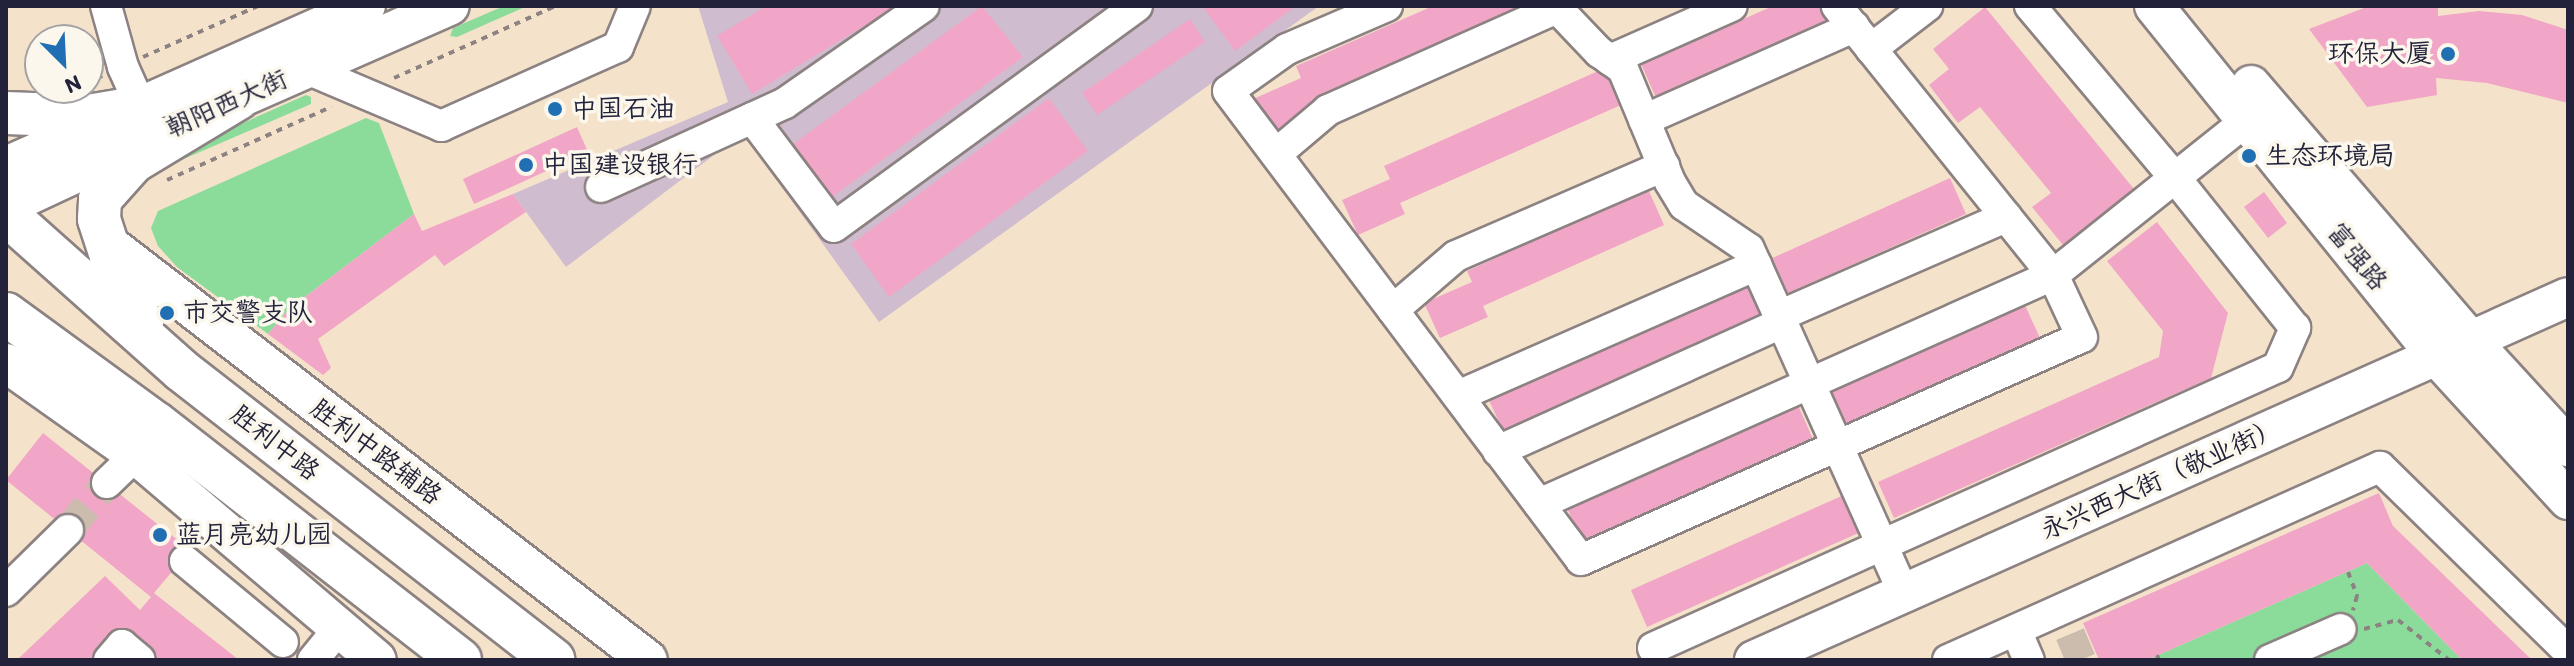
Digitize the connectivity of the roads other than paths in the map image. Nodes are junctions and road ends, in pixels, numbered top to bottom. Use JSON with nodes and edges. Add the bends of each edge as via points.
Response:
{"nodes":[{"id":1,"x":106,"y":6,"type":"edge"},
{"id":2,"x":366,"y":6,"type":"edge"},
{"id":3,"x":450,"y":6,"type":"edge"},
{"id":4,"x":635,"y":6,"type":"edge"},
{"id":5,"x":924,"y":6,"type":"edge"},
{"id":6,"x":1137,"y":6,"type":"edge"},
{"id":7,"x":1387,"y":6,"type":"edge"},
{"id":8,"x":1732,"y":6,"type":"edge"},
{"id":9,"x":1927,"y":6,"type":"edge"},
{"id":10,"x":2030,"y":6,"type":"edge"},
{"id":11,"x":2154,"y":6,"type":"edge"},
{"id":12,"x":2188,"y":6,"type":"edge"},
{"id":13,"x":1557,"y":7,"type":"edge"},
{"id":14,"x":1854,"y":27,"type":"edge"},
{"id":15,"x":1610,"y":60,"type":"junction"},
{"id":16,"x":307,"y":69,"type":"junction"},
{"id":17,"x":237,"y":99,"type":"junction"},
{"id":18,"x":141,"y":107,"type":"junction"},
{"id":19,"x":6,"y":113,"type":"edge"},
{"id":20,"x":752,"y":118,"type":"junction"},
{"id":21,"x":1644,"y":120,"type":"junction"},
{"id":22,"x":2247,"y":120,"type":"junction"},
{"id":23,"x":1276,"y":154,"type":"junction"},
{"id":24,"x":6,"y":166,"type":"edge"},
{"id":25,"x":1664,"y":166,"type":"junction"},
{"id":26,"x":2175,"y":177,"type":"junction"},
{"id":27,"x":601,"y":187,"type":"dead end"},
{"id":28,"x":6,"y":206,"type":"edge"},
{"id":29,"x":6,"y":214,"type":"edge"},
{"id":30,"x":2006,"y":217,"type":"junction"},
{"id":31,"x":106,"y":242,"type":"junction"},
{"id":32,"x":1756,"y":265,"type":"junction"},
{"id":33,"x":2053,"y":275,"type":"junction"},
{"id":34,"x":2568,"y":297,"type":"edge"},
{"id":35,"x":1393,"y":310,"type":"junction"},
{"id":36,"x":6,"y":314,"type":"edge"},
{"id":37,"x":1781,"y":320,"type":"junction"},
{"id":38,"x":2568,"y":325,"type":"edge"},
{"id":39,"x":6,"y":328,"type":"edge"},
{"id":40,"x":48,"y":345,"type":"junction"},
{"id":41,"x":2480,"y":350,"type":"junction"},
{"id":42,"x":6,"y":363,"type":"edge"},
{"id":43,"x":2445,"y":366,"type":"junction"},
{"id":44,"x":181,"y":370,"type":"junction"},
{"id":45,"x":1810,"y":383,"type":"junction"},
{"id":46,"x":1458,"y":396,"type":"junction"},
{"id":47,"x":146,"y":440,"type":"junction"},
{"id":48,"x":1838,"y":446,"type":"junction"},
{"id":49,"x":2568,"y":447,"type":"edge"},
{"id":50,"x":1498,"y":451,"type":"junction"},
{"id":51,"x":408,"y":476,"type":"junction"},
{"id":52,"x":107,"y":483,"type":"tunnel mouth"},
{"id":53,"x":2568,"y":500,"type":"edge"},
{"id":54,"x":1539,"y":504,"type":"junction"},
{"id":55,"x":375,"y":521,"type":"junction"},
{"id":56,"x":68,"y":530,"type":"tunnel mouth"},
{"id":57,"x":1883,"y":545,"type":"junction"},
{"id":58,"x":185,"y":561,"type":"dead end"},
{"id":59,"x":263,"y":564,"type":"junction"},
{"id":60,"x":339,"y":566,"type":"junction"},
{"id":61,"x":6,"y":591,"type":"edge"},
{"id":62,"x":1904,"y":594,"type":"junction"},
{"id":63,"x":232,"y":600,"type":"junction"},
{"id":64,"x":309,"y":602,"type":"junction"},
{"id":65,"x":339,"y":628,"type":"junction"},
{"id":66,"x":2341,"y":629,"type":"road end"},
{"id":67,"x":2016,"y":630,"type":"junction"},
{"id":68,"x":283,"y":642,"type":"dead end"},
{"id":69,"x":1653,"y":648,"type":"dead end"},
{"id":70,"x":2568,"y":651,"type":"edge"},
{"id":71,"x":109,"y":660,"type":"edge"},
{"id":72,"x":140,"y":660,"type":"edge"},
{"id":73,"x":313,"y":660,"type":"edge"},
{"id":74,"x":377,"y":660,"type":"edge"},
{"id":75,"x":460,"y":660,"type":"edge"},
{"id":76,"x":554,"y":660,"type":"edge"},
{"id":77,"x":648,"y":660,"type":"edge"},
{"id":78,"x":1754,"y":660,"type":"edge"},
{"id":79,"x":1818,"y":660,"type":"edge"},
{"id":80,"x":1948,"y":660,"type":"edge"},
{"id":81,"x":2029,"y":660,"type":"edge"},
{"id":82,"x":2270,"y":660,"type":"edge"}],
"edges":[{"from":1,"to":18,"type":"lane"},
{"from":2,"to":18,"type":"main road","name":"朝阳西大街"},
{"from":3,"to":16,"type":"main road","name":"朝阳西大街"},
{"from":4,"to":16,"type":"lane","via":[[618,47],[441,126]]},
{"from":5,"to":20,"type":"lane","via":[[785,103]]},
{"from":6,"to":20,"type":"lane","via":[[834,227]]},
{"from":7,"to":23,"type":"lane","via":[[1287,49],[1228,91]]},
{"from":8,"to":15,"type":"lane"},
{"from":9,"to":14,"type":"lane"},
{"from":10,"to":26,"type":"lane"},
{"from":11,"to":22,"type":"main road","name":"富强路"},
{"from":12,"to":41,"type":"main road","name":"富强路","via":[[2253,89]]},
{"from":13,"to":15,"type":"lane"},
{"from":13,"to":23,"type":"lane","via":[[1328,110]]},
{"from":14,"to":21,"type":"lane"},
{"from":14,"to":30,"type":"lane"},
{"from":15,"to":21,"type":"lane","via":[[1623,69]]},
{"from":16,"to":17,"type":"main road","name":"朝阳西大街"},
{"from":17,"to":28,"type":"main road","name":"朝阳西大街"},
{"from":17,"to":31,"type":"highway","via":[[133,162],[118,178],[100,199]]},
{"from":18,"to":19,"type":"highway","via":[[88,116]]},
{"from":18,"to":24,"type":"main road","name":"朝阳西大街"},
{"from":20,"to":27,"type":"lane"},
{"from":21,"to":25,"type":"lane"},
{"from":22,"to":26,"type":"lane"},
{"from":22,"to":43,"type":"main road","name":"富强路"},
{"from":23,"to":35,"type":"lane"},
{"from":25,"to":32,"type":"lane","via":[[1684,205],[1749,249]]},
{"from":25,"to":35,"type":"lane","via":[[1456,256]]},
{"from":26,"to":33,"type":"lane"},
{"from":26,"to":57,"type":"lane","via":[[2295,328],[2278,367]]},
{"from":29,"to":44,"type":"highway","name":"胜利中路"},
{"from":30,"to":33,"type":"lane"},
{"from":30,"to":37,"type":"lane"},
{"from":31,"to":44,"type":"highway","via":[[141,321]]},
{"from":31,"to":51,"type":"main road","name":"胜利中路辅路"},
{"from":32,"to":37,"type":"lane"},
{"from":32,"to":46,"type":"lane"},
{"from":33,"to":45,"type":"lane"},
{"from":33,"to":48,"type":"lane","via":[[2082,337]]},
{"from":34,"to":41,"type":"main road","name":"永兴西大街（敬业街）"},
{"from":35,"to":46,"type":"lane"},
{"from":36,"to":40,"type":"highway"},
{"from":37,"to":45,"type":"lane"},
{"from":37,"to":50,"type":"lane"},
{"from":38,"to":41,"type":"main road","name":"永兴西大街（敬业街）"},
{"from":39,"to":40,"type":"highway"},
{"from":40,"to":47,"type":"highway"},
{"from":41,"to":43,"type":"main road","name":"永兴西大街（敬业街）"},
{"from":41,"to":49,"type":"main road","name":"富强路"},
{"from":42,"to":47,"type":"main road"},
{"from":43,"to":53,"type":"main road","name":"富强路"},
{"from":43,"to":62,"type":"main road","name":"永兴西大街（敬业街）"},
{"from":43,"to":79,"type":"main road","name":"永兴西大街（敬业街）"},
{"from":44,"to":55,"type":"highway","name":"胜利中路"},
{"from":45,"to":48,"type":"lane"},
{"from":45,"to":54,"type":"lane"},
{"from":46,"to":50,"type":"lane"},
{"from":47,"to":52,"type":"lane"},
{"from":47,"to":59,"type":"main road"},
{"from":47,"to":60,"type":"highway"},
{"from":48,"to":54,"type":"lane","via":[[1581,560]]},
{"from":48,"to":57,"type":"lane"},
{"from":50,"to":54,"type":"lane"},
{"from":51,"to":55,"type":"main road"},
{"from":51,"to":77,"type":"main road","name":"胜利中路辅路"},
{"from":55,"to":60,"type":"highway"},
{"from":55,"to":76,"type":"highway","name":"胜利中路"},
{"from":56,"to":61,"type":"lane"},
{"from":57,"to":62,"type":"lane"},
{"from":57,"to":69,"type":"lane"},
{"from":58,"to":63,"type":"lane"},
{"from":59,"to":63,"type":"lane"},
{"from":59,"to":64,"type":"main road"},
{"from":60,"to":64,"type":"main road"},
{"from":60,"to":75,"type":"highway"},
{"from":62,"to":78,"type":"main road","name":"永兴西大街（敬业街）"},
{"from":63,"to":68,"type":"lane"},
{"from":64,"to":65,"type":"main road"},
{"from":65,"to":73,"type":"lane"},
{"from":65,"to":74,"type":"main road"},
{"from":66,"to":82,"type":"lane"},
{"from":67,"to":70,"type":"lane","via":[[2065,622],[2380,467]]},
{"from":67,"to":80,"type":"lane"},
{"from":67,"to":81,"type":"lane"},
{"from":71,"to":72,"type":"lane","via":[[122,645]]}]}
